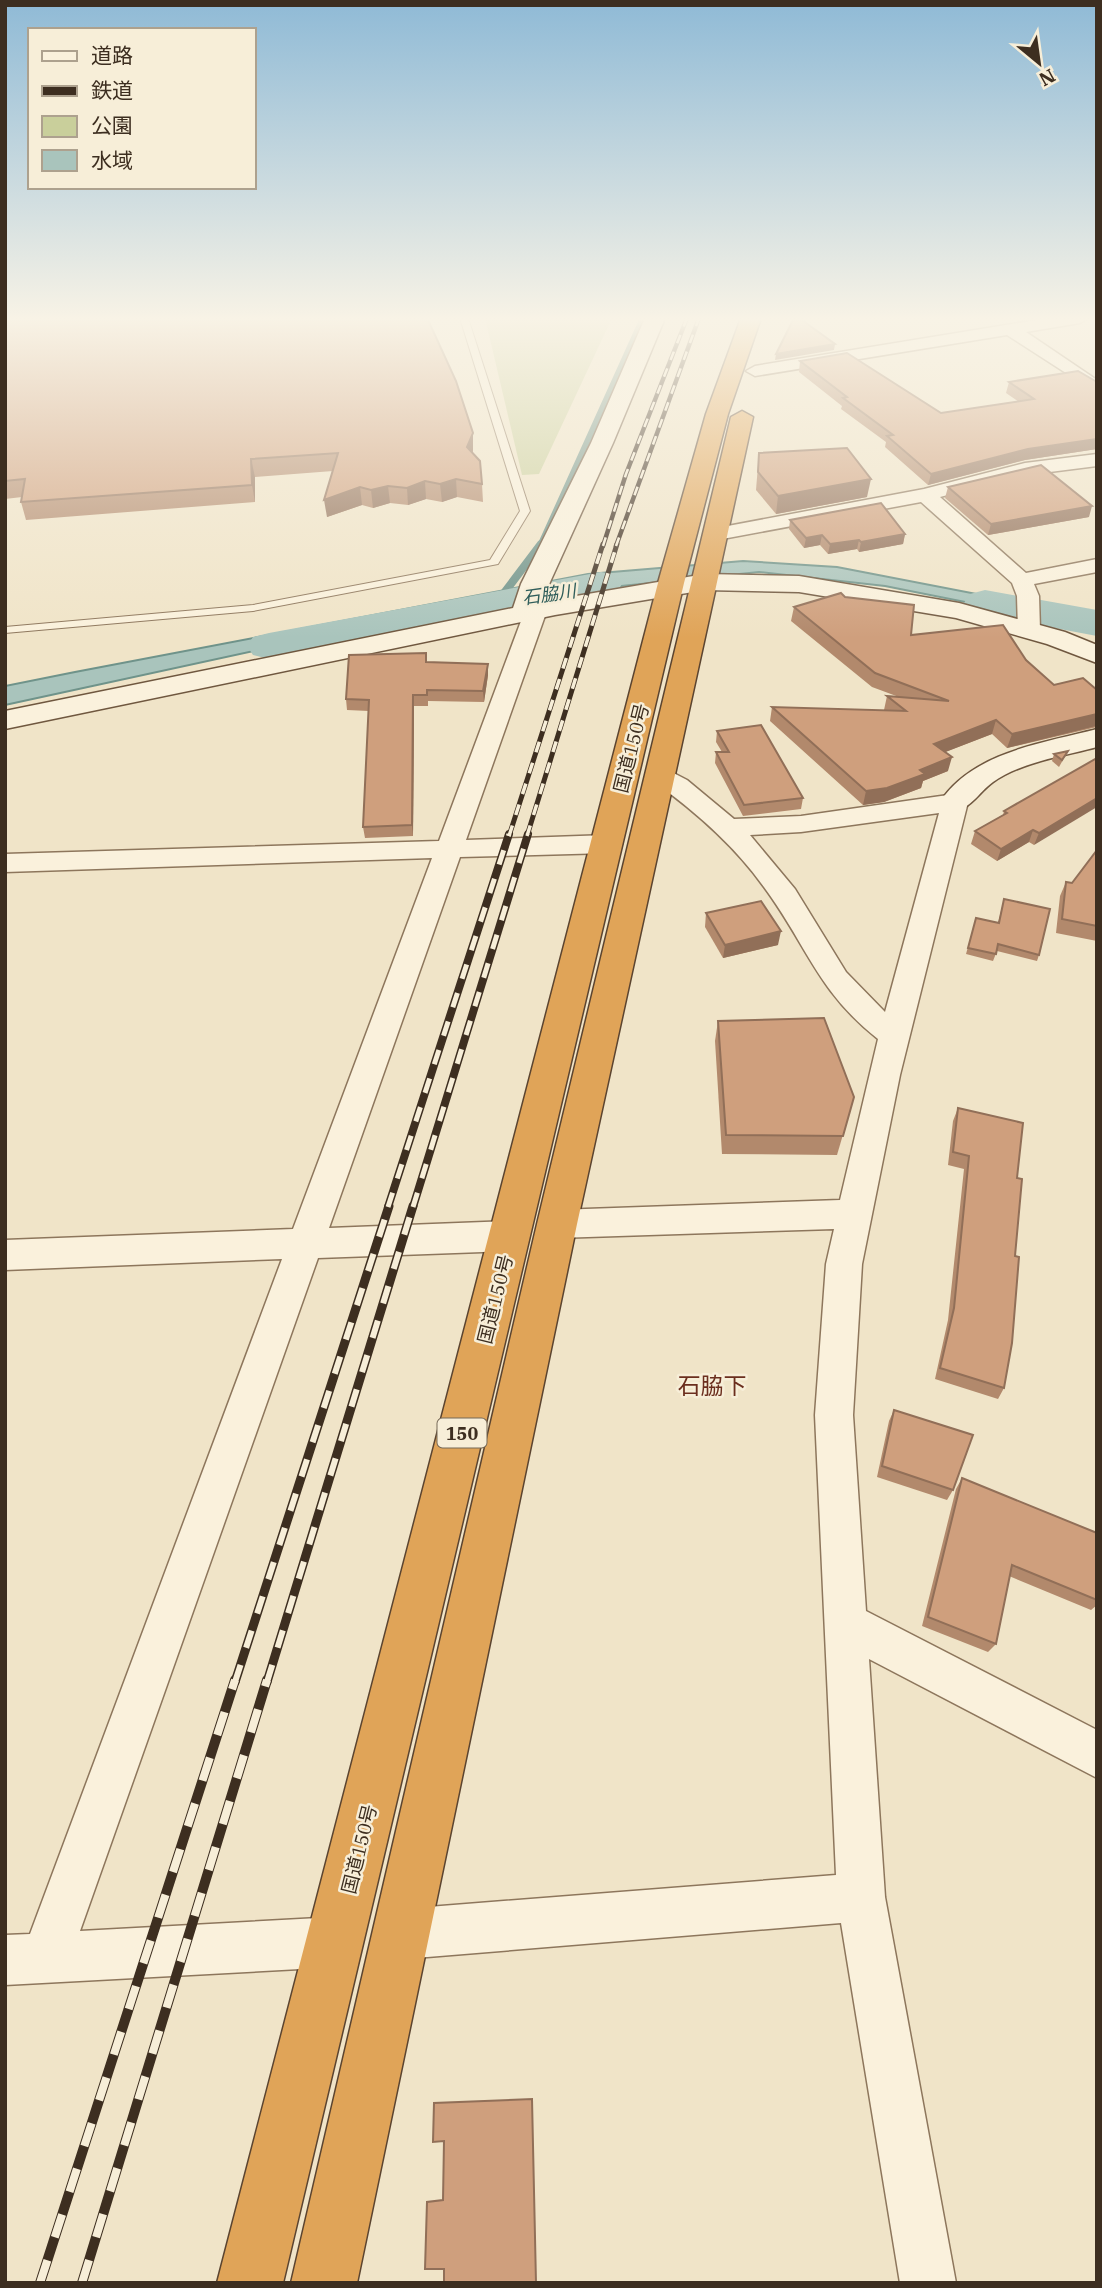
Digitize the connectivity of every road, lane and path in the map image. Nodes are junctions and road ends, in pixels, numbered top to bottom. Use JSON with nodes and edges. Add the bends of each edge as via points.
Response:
{"nodes":[{"id":1,"x":498,"y":425,"type":"edge"},
{"id":2,"x":611,"y":425,"type":"edge"},
{"id":3,"x":715,"y":425,"type":"edge"},
{"id":4,"x":739,"y":425,"type":"edge"},
{"id":5,"x":1097,"y":460,"type":"edge"},
{"id":6,"x":925,"y":495,"type":"junction"},
{"id":7,"x":717,"y":534,"type":"junction"},
{"id":8,"x":1097,"y":565,"type":"edge"},
{"id":9,"x":690,"y":576,"type":"junction"},
{"id":10,"x":1025,"y":588,"type":"junction"},
{"id":11,"x":529,"y":614,"type":"junction"},
{"id":12,"x":5,"y":630,"type":"edge"},
{"id":13,"x":1029,"y":630,"type":"junction"},
{"id":14,"x":1097,"y":655,"type":"edge"},
{"id":15,"x":5,"y":720,"type":"edge"},
{"id":16,"x":1097,"y":738,"type":"edge"},
{"id":17,"x":662,"y":775,"type":"junction"},
{"id":18,"x":955,"y":802,"type":"junction"},
{"id":19,"x":726,"y":828,"type":"junction"},
{"id":20,"x":608,"y":844,"type":"junction"},
{"id":21,"x":451,"y":848,"type":"junction"},
{"id":22,"x":5,"y":863,"type":"edge"},
{"id":23,"x":894,"y":1035,"type":"junction"},
{"id":24,"x":854,"y":1214,"type":"junction"},
{"id":25,"x":557,"y":1224,"type":"junction"},
{"id":26,"x":510,"y":1236,"type":"junction"},
{"id":27,"x":305,"y":1243,"type":"junction"},
{"id":28,"x":5,"y":1255,"type":"edge"},
{"id":29,"x":844,"y":1622,"type":"junction"},
{"id":30,"x":1097,"y":1755,"type":"edge"},
{"id":31,"x":861,"y":1897,"type":"junction"},
{"id":32,"x":403,"y":1934,"type":"junction"},
{"id":33,"x":337,"y":1942,"type":"junction"},
{"id":34,"x":26,"y":1959,"type":"edge"},
{"id":35,"x":250,"y":2283,"type":"edge"},
{"id":36,"x":324,"y":2283,"type":"edge"},
{"id":37,"x":928,"y":2283,"type":"edge"}],
"edges":[{"from":1,"to":12,"type":"lane","via":[[525,511],[494,562],[253,608]]},
{"from":2,"to":11,"type":"street","via":[[534,584]]},
{"from":3,"to":9,"type":"highway","name":"国道150号","number":"150"},
{"from":4,"to":7,"type":"highway","name":"国道150号","number":"150"},
{"from":5,"to":6,"type":"street","via":[[1025,469]]},
{"from":6,"to":7,"type":"street"},
{"from":6,"to":10,"type":"street"},
{"from":7,"to":9,"type":"highway","name":"国道150号","number":"150"},
{"from":8,"to":10,"type":"street"},
{"from":9,"to":11,"type":"street"},
{"from":9,"to":13,"type":"street","via":[[835,589],[959,611]]},
{"from":9,"to":17,"type":"highway","name":"国道150号","number":"150"},
{"from":9,"to":20,"type":"highway","name":"国道150号","number":"150"},
{"from":10,"to":13,"type":"street"},
{"from":11,"to":15,"type":"street"},
{"from":11,"to":21,"type":"street"},
{"from":13,"to":14,"type":"street"},
{"from":16,"to":18,"type":"street","via":[[1009,762],[983,775]]},
{"from":17,"to":19,"type":"street","via":[[693,796]]},
{"from":17,"to":25,"type":"highway","name":"国道150号","number":"150"},
{"from":18,"to":19,"type":"street","via":[[801,824]]},
{"from":18,"to":23,"type":"street"},
{"from":19,"to":23,"type":"street","via":[[775,880],[838,982],[861,1009]]},
{"from":20,"to":21,"type":"street"},
{"from":20,"to":26,"type":"highway","name":"国道150号","number":"150"},
{"from":21,"to":22,"type":"street"},
{"from":21,"to":27,"type":"street"},
{"from":23,"to":24,"type":"street"},
{"from":24,"to":25,"type":"street"},
{"from":24,"to":29,"type":"street","via":[[844,1264],[834,1415]]},
{"from":25,"to":32,"type":"highway","name":"国道150号","number":"150"},
{"from":26,"to":27,"type":"street"},
{"from":26,"to":33,"type":"highway","name":"国道150号","number":"150"},
{"from":27,"to":28,"type":"street"},
{"from":27,"to":34,"type":"street"},
{"from":29,"to":30,"type":"street"},
{"from":29,"to":31,"type":"street"},
{"from":31,"to":32,"type":"street"},
{"from":31,"to":37,"type":"street"},
{"from":32,"to":36,"type":"highway","name":"国道150号","number":"150"},
{"from":33,"to":34,"type":"street"},
{"from":33,"to":35,"type":"highway","name":"国道150号","number":"150"}]}
